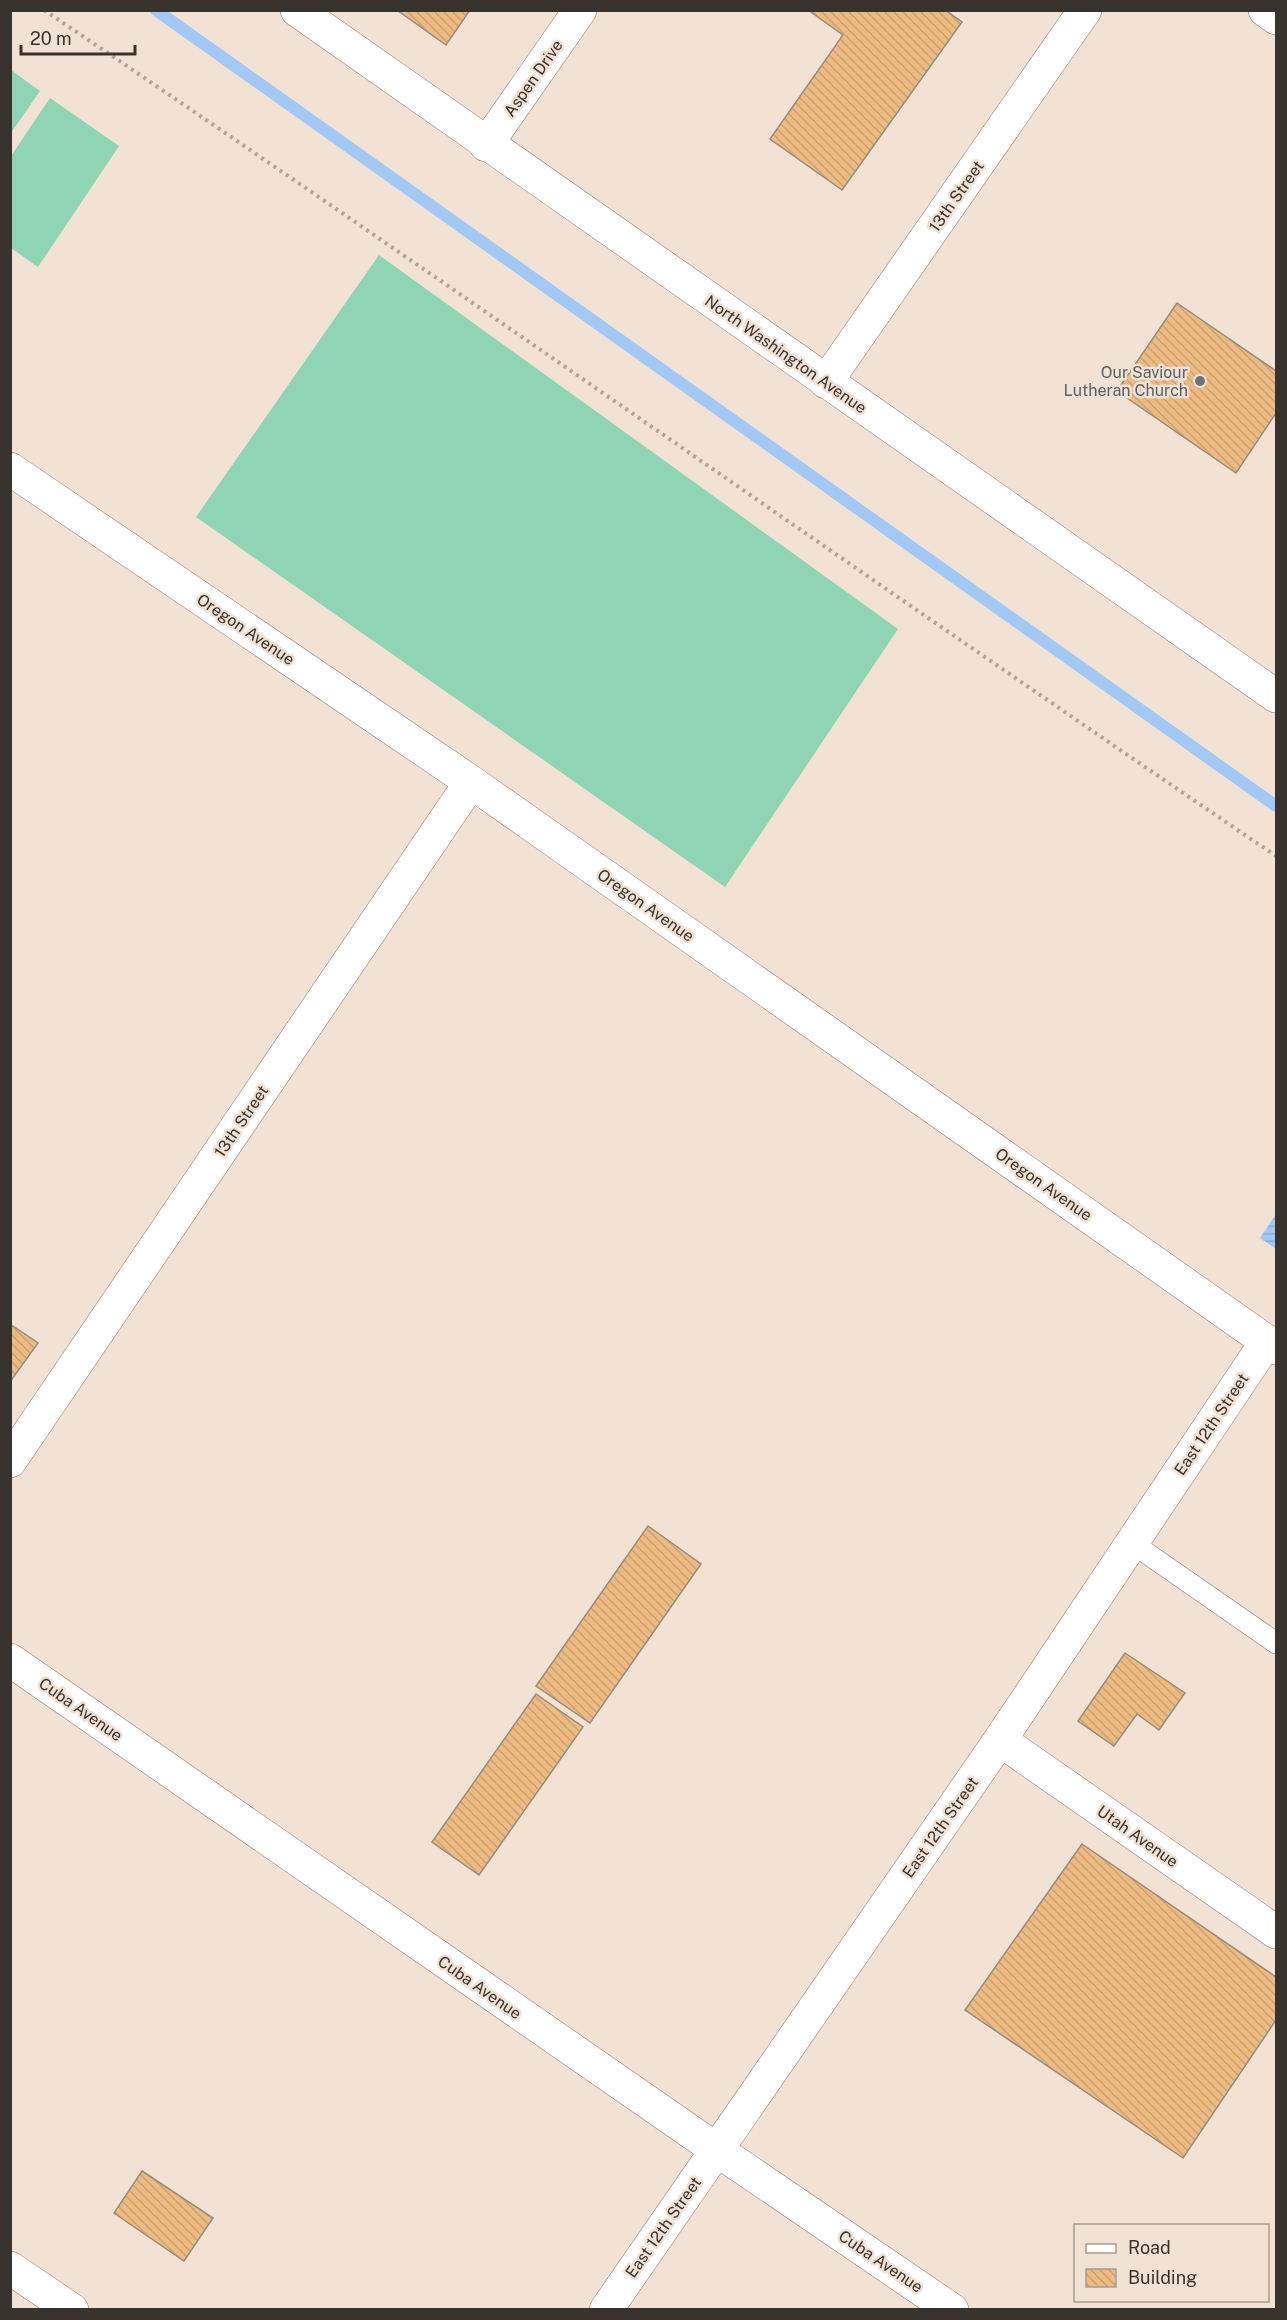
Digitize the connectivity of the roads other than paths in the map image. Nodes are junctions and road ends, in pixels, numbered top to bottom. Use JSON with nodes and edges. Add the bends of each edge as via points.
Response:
{"nodes":[{"id":1,"x":297,"y":10,"type":"edge"},
{"id":2,"x":580,"y":10,"type":"edge"},
{"id":3,"x":1085,"y":10,"type":"edge"},
{"id":4,"x":1265,"y":10,"type":"edge"},
{"id":5,"x":1276,"y":18,"type":"edge"},
{"id":6,"x":486,"y":145,"type":"junction"},
{"id":7,"x":826,"y":382,"type":"junction"},
{"id":8,"x":10,"y":469,"type":"edge"},
{"id":9,"x":1276,"y":696,"type":"edge"},
{"id":10,"x":471,"y":782,"type":"junction"},
{"id":11,"x":1272,"y":1344,"type":"edge"},
{"id":12,"x":10,"y":1461,"type":"edge"},
{"id":13,"x":1132,"y":1543,"type":"junction"},
{"id":14,"x":1276,"y":1643,"type":"edge"},
{"id":15,"x":10,"y":1660,"type":"edge"},
{"id":16,"x":1000,"y":1740,"type":"junction"},
{"id":17,"x":1276,"y":1932,"type":"edge"},
{"id":18,"x":717,"y":2150,"type":"junction"},
{"id":19,"x":10,"y":2268,"type":"edge"},
{"id":20,"x":72,"y":2310,"type":"edge"},
{"id":21,"x":606,"y":2310,"type":"edge"},
{"id":22,"x":952,"y":2310,"type":"edge"}],
"edges":[{"from":1,"to":6,"type":"street","name":"North Washington Avenue"},
{"from":2,"to":6,"type":"street","name":"Aspen Drive"},
{"from":3,"to":7,"type":"street","name":"13th Street"},
{"from":4,"to":5,"type":"street"},
{"from":6,"to":7,"type":"street","name":"North Washington Avenue"},
{"from":7,"to":9,"type":"street","name":"North Washington Avenue"},
{"from":8,"to":10,"type":"street","name":"Oregon Avenue"},
{"from":10,"to":11,"type":"street","name":"Oregon Avenue"},
{"from":10,"to":12,"type":"street","name":"13th Street"},
{"from":11,"to":13,"type":"street","name":"East 12th Street"},
{"from":13,"to":14,"type":"lane"},
{"from":13,"to":16,"type":"street","name":"East 12th Street"},
{"from":15,"to":18,"type":"street","name":"Cuba Avenue"},
{"from":16,"to":17,"type":"street","name":"Utah Avenue"},
{"from":16,"to":18,"type":"street","name":"East 12th Street"},
{"from":18,"to":21,"type":"street","name":"East 12th Street"},
{"from":18,"to":22,"type":"street","name":"Cuba Avenue"},
{"from":19,"to":20,"type":"street"}]}
